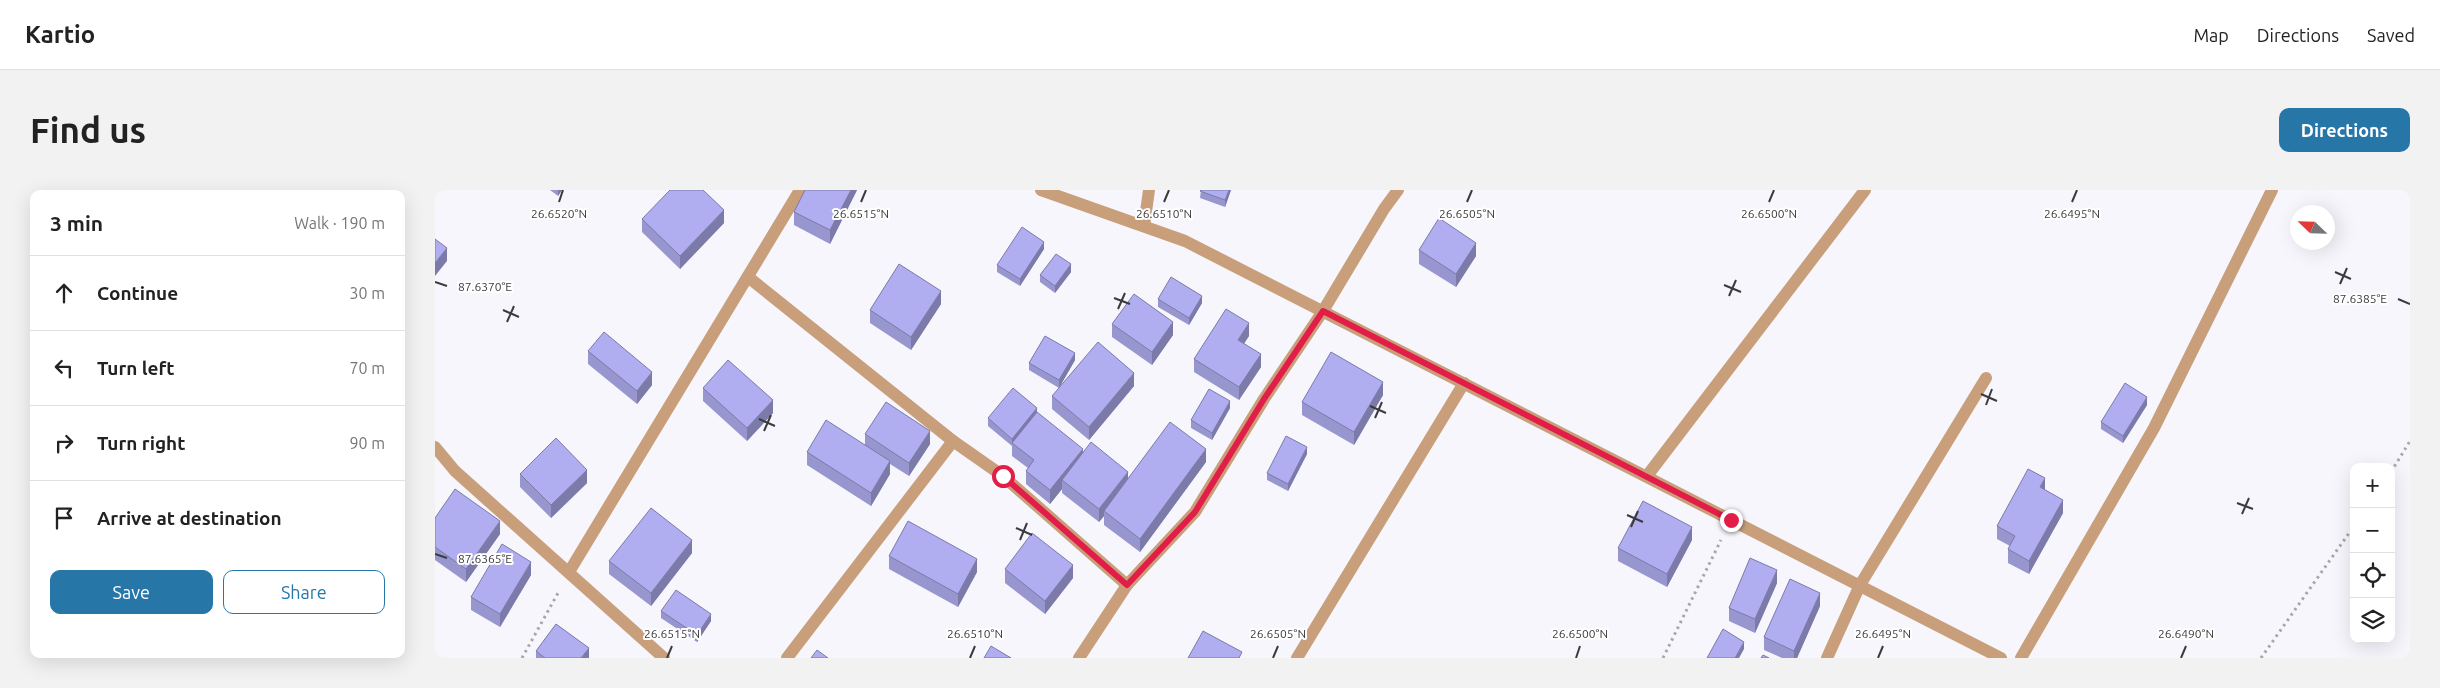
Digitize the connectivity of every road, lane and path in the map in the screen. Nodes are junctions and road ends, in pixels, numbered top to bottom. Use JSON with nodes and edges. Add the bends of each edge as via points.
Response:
{"nodes":[{"id":1,"x":800,"y":190,"type":"edge"},
{"id":2,"x":1041,"y":190,"type":"edge"},
{"id":3,"x":1149,"y":190,"type":"edge"},
{"id":4,"x":1397,"y":190,"type":"edge"},
{"id":5,"x":1865,"y":190,"type":"edge"},
{"id":6,"x":2272,"y":190,"type":"edge"},
{"id":7,"x":1144,"y":226,"type":"junction"},
{"id":8,"x":748,"y":277,"type":"junction"},
{"id":9,"x":1323,"y":311,"type":"junction"},
{"id":10,"x":1986,"y":378,"type":"dead end"},
{"id":11,"x":1465,"y":383,"type":"junction"},
{"id":12,"x":953,"y":441,"type":"junction"},
{"id":13,"x":2410,"y":441,"type":"edge"},
{"id":14,"x":435,"y":447,"type":"edge"},
{"id":15,"x":2395,"y":465,"type":"edge"},
{"id":16,"x":1647,"y":476,"type":"junction"},
{"id":17,"x":1731,"y":520,"type":"junction"},
{"id":18,"x":2350,"y":532,"type":"edge"},
{"id":19,"x":569,"y":572,"type":"junction"},
{"id":20,"x":1127,"y":585,"type":"junction"},
{"id":21,"x":1860,"y":585,"type":"junction"},
{"id":22,"x":1996,"y":657,"type":"edge"},
{"id":23,"x":522,"y":658,"type":"edge"},
{"id":24,"x":664,"y":658,"type":"edge"},
{"id":25,"x":787,"y":658,"type":"edge"},
{"id":26,"x":1079,"y":658,"type":"edge"},
{"id":27,"x":1297,"y":658,"type":"edge"},
{"id":28,"x":1663,"y":658,"type":"edge"},
{"id":29,"x":1827,"y":658,"type":"edge"},
{"id":30,"x":2021,"y":658,"type":"edge"},
{"id":31,"x":2261,"y":658,"type":"edge"}],
"edges":[{"from":1,"to":8,"type":"street"},
{"from":2,"to":7,"type":"street"},
{"from":3,"to":7,"type":"street"},
{"from":4,"to":9,"type":"street"},
{"from":5,"to":16,"type":"street"},
{"from":6,"to":30,"type":"street","via":[[2154,428]]},
{"from":7,"to":9,"type":"street","via":[[1185,241]]},
{"from":8,"to":12,"type":"street"},
{"from":8,"to":19,"type":"street"},
{"from":9,"to":11,"type":"street"},
{"from":9,"to":20,"type":"street","via":[[1195,512]]},
{"from":10,"to":21,"type":"street"},
{"from":11,"to":16,"type":"street"},
{"from":11,"to":27,"type":"street"},
{"from":12,"to":20,"type":"street","via":[[1003,476]]},
{"from":12,"to":25,"type":"street"},
{"from":13,"to":15,"type":"path"},
{"from":14,"to":19,"type":"street","via":[[455,471]]},
{"from":16,"to":17,"type":"street"},
{"from":17,"to":21,"type":"street"},
{"from":17,"to":28,"type":"path"},
{"from":18,"to":31,"type":"path"},
{"from":19,"to":23,"type":"path"},
{"from":19,"to":24,"type":"street"},
{"from":20,"to":26,"type":"street"},
{"from":21,"to":22,"type":"street"},
{"from":21,"to":29,"type":"street"}]}
